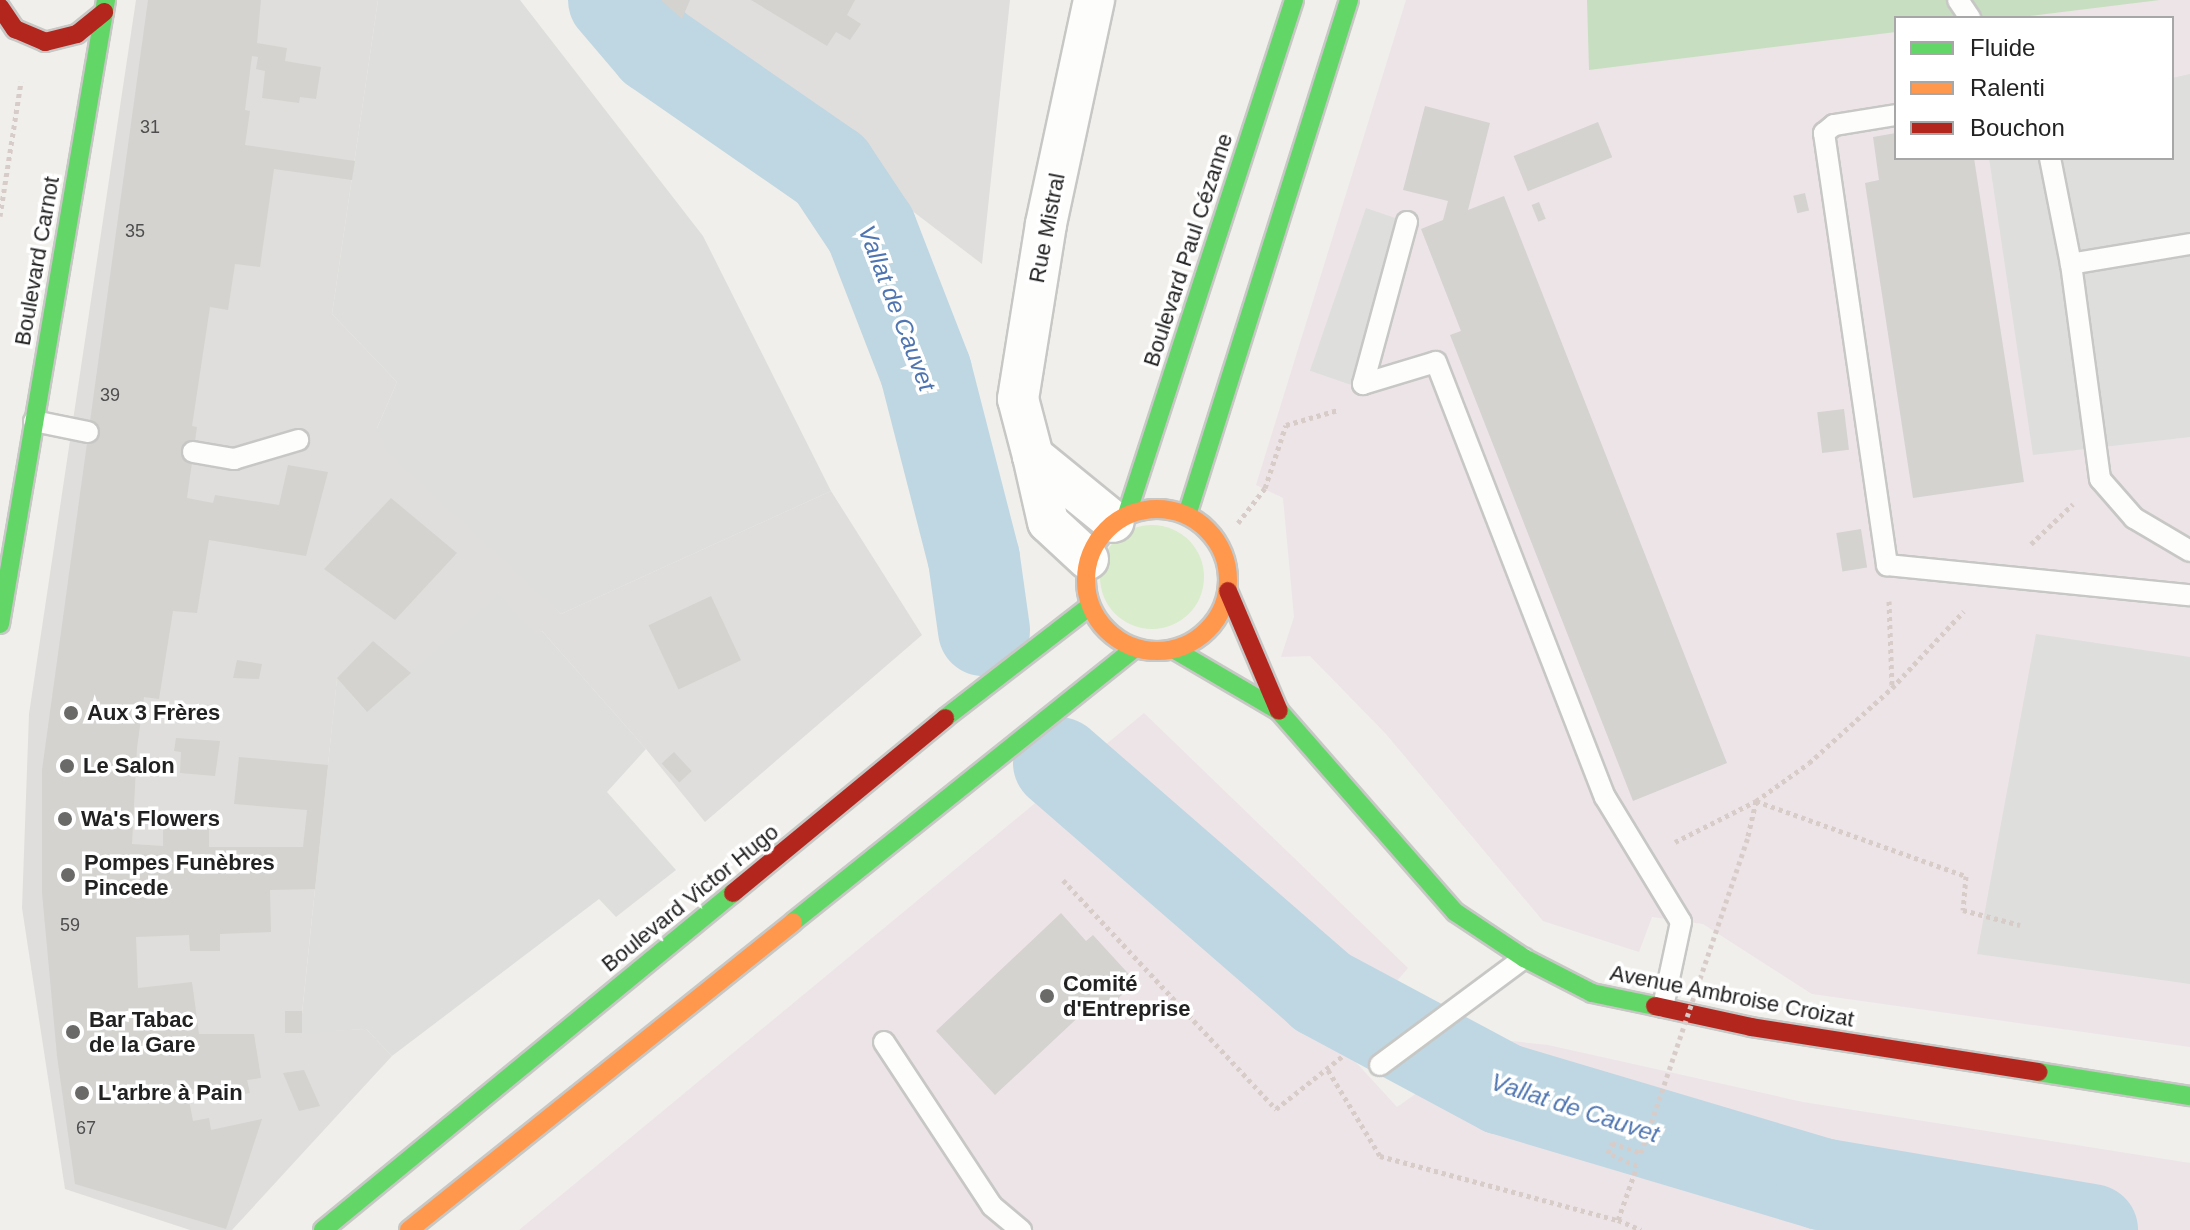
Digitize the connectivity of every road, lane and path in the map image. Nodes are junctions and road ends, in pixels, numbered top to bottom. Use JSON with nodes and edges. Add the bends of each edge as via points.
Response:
{"nodes":[{"id":1,"x":1094,"y":0,"type":"edge"},
{"id":2,"x":1294,"y":0,"type":"edge"},
{"id":3,"x":1349,"y":0,"type":"edge"},
{"id":4,"x":105,"y":6,"type":"edge"},
{"id":5,"x":0,"y":7,"type":"edge"},
{"id":6,"x":28,"y":35,"type":"junction"},
{"id":7,"x":1894,"y":115,"type":"edge"},
{"id":8,"x":2050,"y":160,"type":"edge"},
{"id":9,"x":0,"y":216,"type":"edge"},
{"id":10,"x":1407,"y":222,"type":"dead end"},
{"id":11,"x":2190,"y":244,"type":"edge"},
{"id":12,"x":2071,"y":264,"type":"junction"},
{"id":13,"x":1363,"y":384,"type":"junction"},
{"id":14,"x":34,"y":421,"type":"junction"},
{"id":15,"x":88,"y":432,"type":"dead end"},
{"id":16,"x":298,"y":440,"type":"dead end"},
{"id":17,"x":193,"y":452,"type":"dead end"},
{"id":18,"x":1033,"y":456,"type":"junction"},
{"id":19,"x":2100,"y":479,"type":"junction"},
{"id":20,"x":1187,"y":515,"type":"junction"},
{"id":21,"x":1120,"y":518,"type":"junction"},
{"id":22,"x":1220,"y":546,"type":"junction"},
{"id":23,"x":2190,"y":551,"type":"edge"},
{"id":24,"x":1088,"y":559,"type":"junction"},
{"id":25,"x":1887,"y":565,"type":"junction"},
{"id":26,"x":1997,"y":575,"type":"junction"},
{"id":27,"x":1228,"y":591,"type":"junction"},
{"id":28,"x":2190,"y":595,"type":"edge"},
{"id":29,"x":1090,"y":606,"type":"junction"},
{"id":30,"x":0,"y":624,"type":"edge"},
{"id":31,"x":1134,"y":649,"type":"junction"},
{"id":32,"x":1175,"y":650,"type":"junction"},
{"id":33,"x":1892,"y":688,"type":"junction"},
{"id":34,"x":1279,"y":711,"type":"junction"},
{"id":35,"x":1756,"y":801,"type":"junction"},
{"id":36,"x":1642,"y":859,"type":"junction"},
{"id":37,"x":1063,"y":880,"type":"dead end"},
{"id":38,"x":2020,"y":925,"type":"dead end"},
{"id":39,"x":1524,"y":958,"type":"junction"},
{"id":40,"x":1663,"y":1007,"type":"junction"},
{"id":41,"x":884,"y":1042,"type":"dead end"},
{"id":42,"x":1380,"y":1065,"type":"joint"},
{"id":43,"x":1328,"y":1070,"type":"junction"},
{"id":44,"x":2190,"y":1096,"type":"edge"},
{"id":45,"x":1618,"y":1220,"type":"junction"},
{"id":46,"x":323,"y":1230,"type":"edge"},
{"id":47,"x":409,"y":1230,"type":"edge"},
{"id":48,"x":1021,"y":1230,"type":"edge"},
{"id":49,"x":1641,"y":1230,"type":"edge"}],
"edges":[{"from":1,"to":18,"type":"street","name":"Rue Mistral","via":[[1046,224],[1018,399]]},
{"from":2,"to":21,"type":"main road","name":"Boulevard Paul Cézanne"},
{"from":3,"to":20,"type":"main road"},
{"from":4,"to":6,"type":"main road","via":[[77,34],[45,42]]},
{"from":4,"to":14,"type":"main road","name":"Boulevard Carnot"},
{"from":5,"to":6,"type":"main road","via":[[15,29]]},
{"from":6,"to":9,"type":"path"},
{"from":7,"to":25,"type":"lane","via":[[1834,125],[1824,133]]},
{"from":8,"to":12,"type":"lane"},
{"from":10,"to":13,"type":"lane"},
{"from":11,"to":12,"type":"lane"},
{"from":12,"to":19,"type":"lane"},
{"from":13,"to":22,"type":"path","via":[[1360,403],[1286,425],[1265,488]]},
{"from":13,"to":36,"type":"lane","via":[[1436,362],[1605,797]]},
{"from":14,"to":15,"type":"lane"},
{"from":14,"to":30,"type":"main road","name":"Boulevard Carnot"},
{"from":16,"to":17,"type":"lane","via":[[234,459]]},
{"from":18,"to":21,"type":"street"},
{"from":18,"to":24,"type":"street","name":"Rue Mistral","via":[[1048,522]]},
{"from":19,"to":23,"type":"lane","via":[[2134,518]]},
{"from":19,"to":26,"type":"path"},
{"from":20,"to":21,"type":"main road","via":[[1157,508]]},
{"from":20,"to":22,"type":"main road","via":[[1206,527]]},
{"from":21,"to":24,"type":"main road","via":[[1097,539]]},
{"from":22,"to":27,"type":"main road"},
{"from":24,"to":29,"type":"main road","via":[[1085,583]]},
{"from":25,"to":26,"type":"lane"},
{"from":25,"to":33,"type":"path"},
{"from":26,"to":28,"type":"lane"},
{"from":26,"to":33,"type":"path"},
{"from":27,"to":32,"type":"main road","via":[[1219,617],[1200,638]]},
{"from":27,"to":34,"type":"main road","name":"Avenue Ambroise Croizat"},
{"from":29,"to":31,"type":"main road","via":[[1115,639]]},
{"from":29,"to":46,"type":"main road","name":"Boulevard Victor Hugo","via":[[976,693]]},
{"from":31,"to":32,"type":"main road"},
{"from":31,"to":47,"type":"main road"},
{"from":32,"to":34,"type":"main road","name":"Avenue Ambroise Croizat"},
{"from":33,"to":35,"type":"path","via":[[1809,763]]},
{"from":34,"to":39,"type":"main road","name":"Avenue Ambroise Croizat","via":[[1455,912]]},
{"from":35,"to":36,"type":"path"},
{"from":35,"to":38,"type":"path","via":[[1966,876],[1963,910]]},
{"from":35,"to":45,"type":"path","bridge":true,"via":[[1641,1153],[1612,1143],[1608,1153],[1637,1166]]},
{"from":36,"to":40,"type":"lane","via":[[1681,922]]},
{"from":37,"to":43,"type":"path","via":[[1276,1109]]},
{"from":39,"to":40,"type":"main road","name":"Avenue Ambroise Croizat","via":[[1592,993]]},
{"from":39,"to":42,"type":"lane"},
{"from":40,"to":44,"type":"main road","name":"Avenue Ambroise Croizat","via":[[1751,1027]]},
{"from":41,"to":48,"type":"lane","via":[[992,1206]]},
{"from":42,"to":43,"type":"path","via":[[1356,1044]]},
{"from":43,"to":45,"type":"path","via":[[1380,1156]]},
{"from":45,"to":49,"type":"path"}]}
